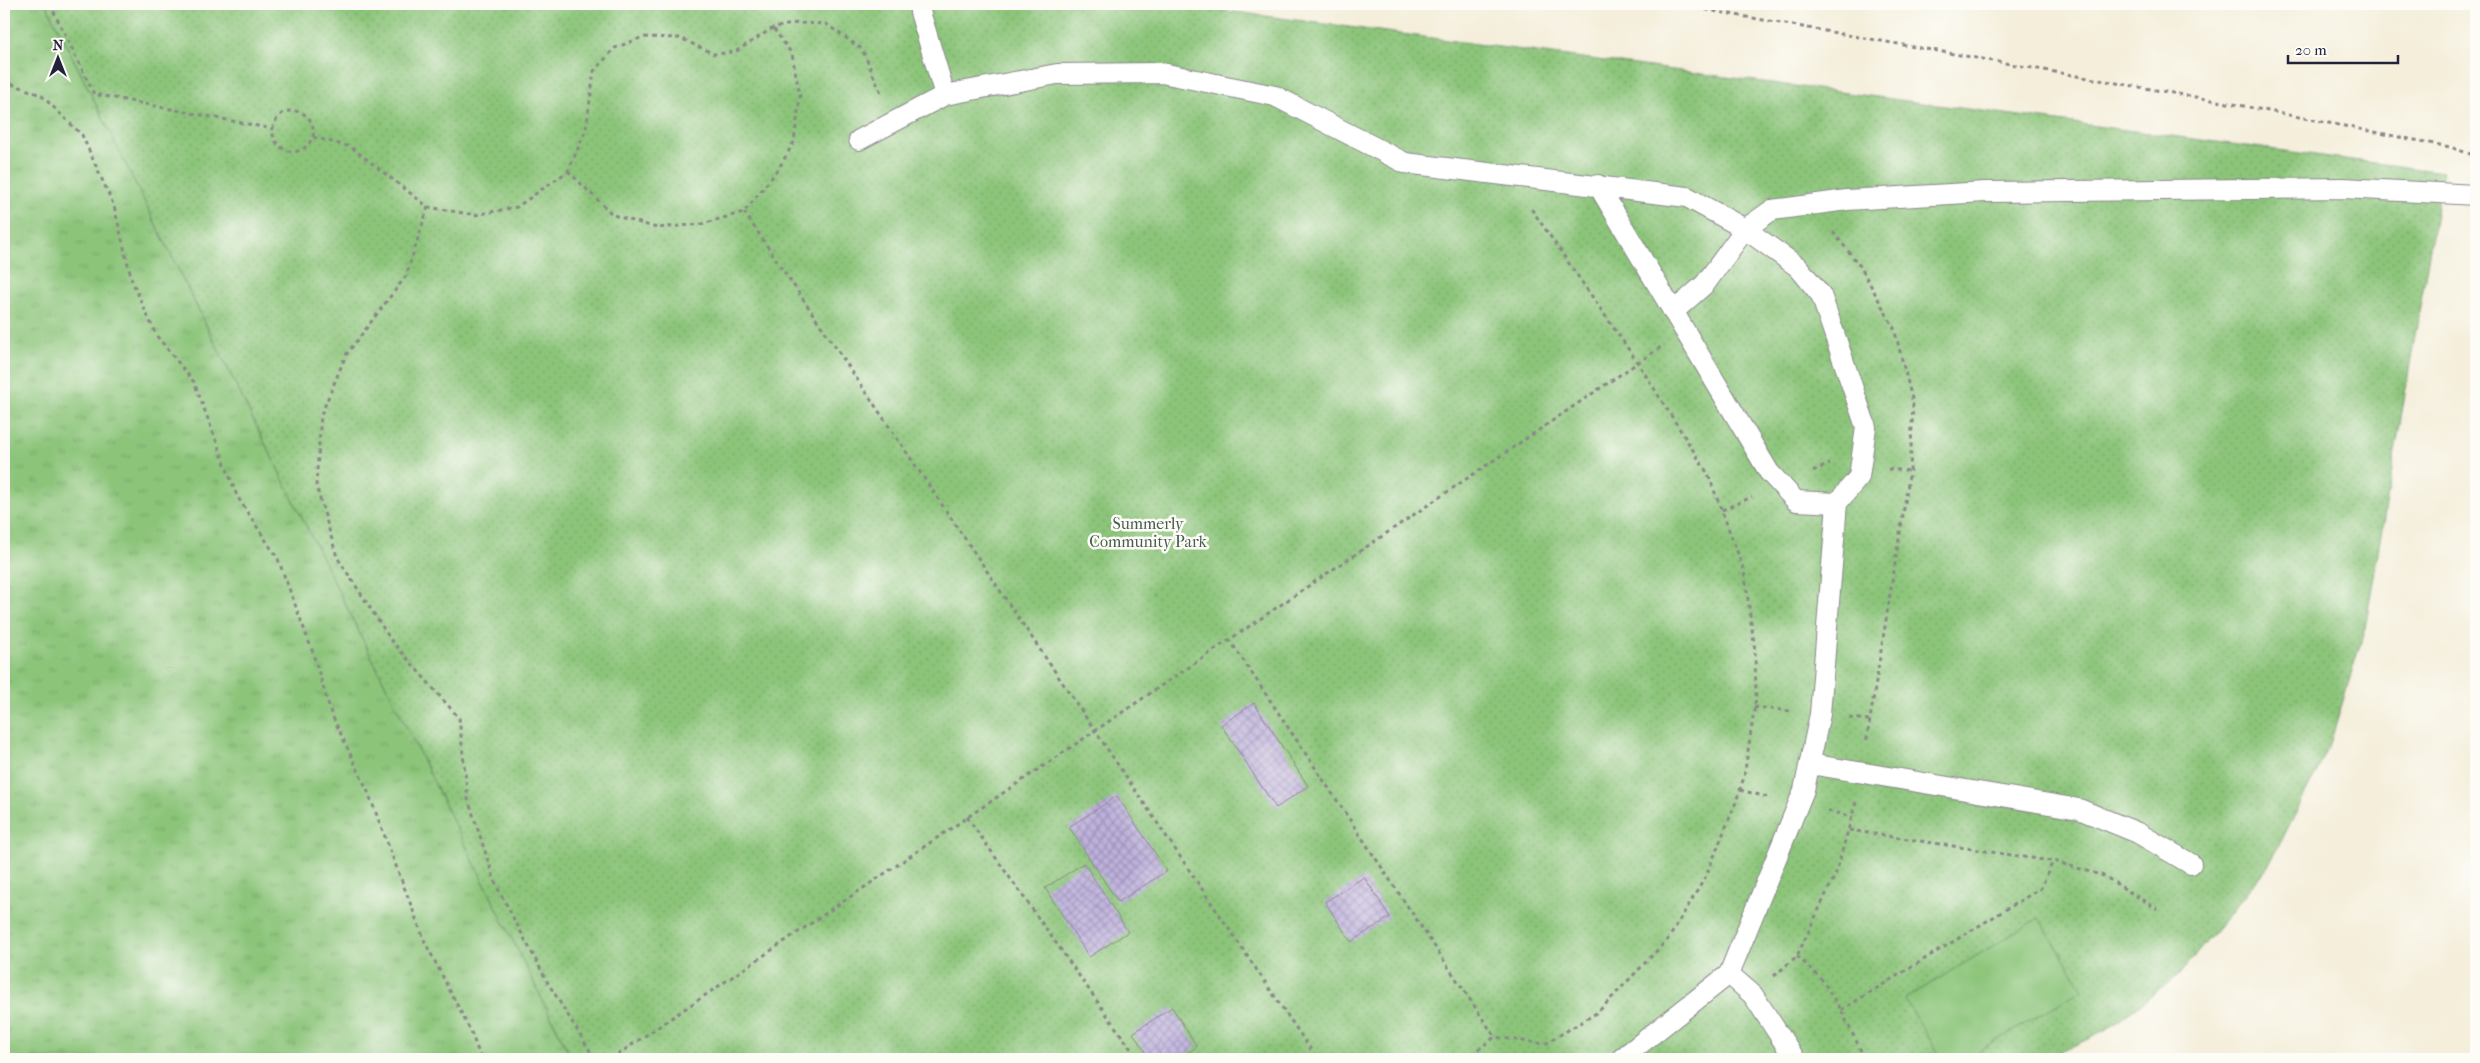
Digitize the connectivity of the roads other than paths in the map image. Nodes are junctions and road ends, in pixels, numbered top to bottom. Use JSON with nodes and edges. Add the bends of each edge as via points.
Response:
{"nodes":[{"id":1,"x":920,"y":12,"type":"dead end"},
{"id":2,"x":945,"y":95,"type":"junction"},
{"id":3,"x":859,"y":140,"type":"dead end"},
{"id":4,"x":1598,"y":185,"type":"junction"},
{"id":5,"x":2476,"y":195,"type":"edge"},
{"id":6,"x":1745,"y":229,"type":"junction"},
{"id":7,"x":1673,"y":312,"type":"junction"},
{"id":8,"x":1837,"y":503,"type":"junction"},
{"id":9,"x":1810,"y":764,"type":"junction"},
{"id":10,"x":2190,"y":864,"type":"dead end"},
{"id":11,"x":1729,"y":974,"type":"junction"},
{"id":12,"x":1621,"y":1059,"type":"edge"},
{"id":13,"x":1795,"y":1059,"type":"edge"}],
"edges":[{"from":1,"to":2,"type":"lane"},
{"from":2,"to":3,"type":"lane"},
{"from":2,"to":4,"type":"lane","via":[[1057,74],[1162,73],[1275,96],[1406,163]]},
{"from":4,"to":6,"type":"lane","via":[[1687,197]]},
{"from":4,"to":7,"type":"lane"},
{"from":5,"to":6,"type":"lane","via":[[2343,188],[1985,192],[1847,200],[1772,210]]},
{"from":6,"to":7,"type":"lane","via":[[1705,284]]},
{"from":6,"to":8,"type":"lane","via":[[1798,267],[1821,295],[1866,427],[1858,477]]},
{"from":7,"to":8,"type":"lane","via":[[1769,472],[1796,501]]},
{"from":8,"to":9,"type":"lane","via":[[1820,714]]},
{"from":9,"to":10,"type":"lane","via":[[2079,809],[2138,834]]},
{"from":9,"to":11,"type":"lane","via":[[1804,790]]},
{"from":11,"to":12,"type":"lane"},
{"from":11,"to":13,"type":"lane","via":[[1753,995]]}]}
